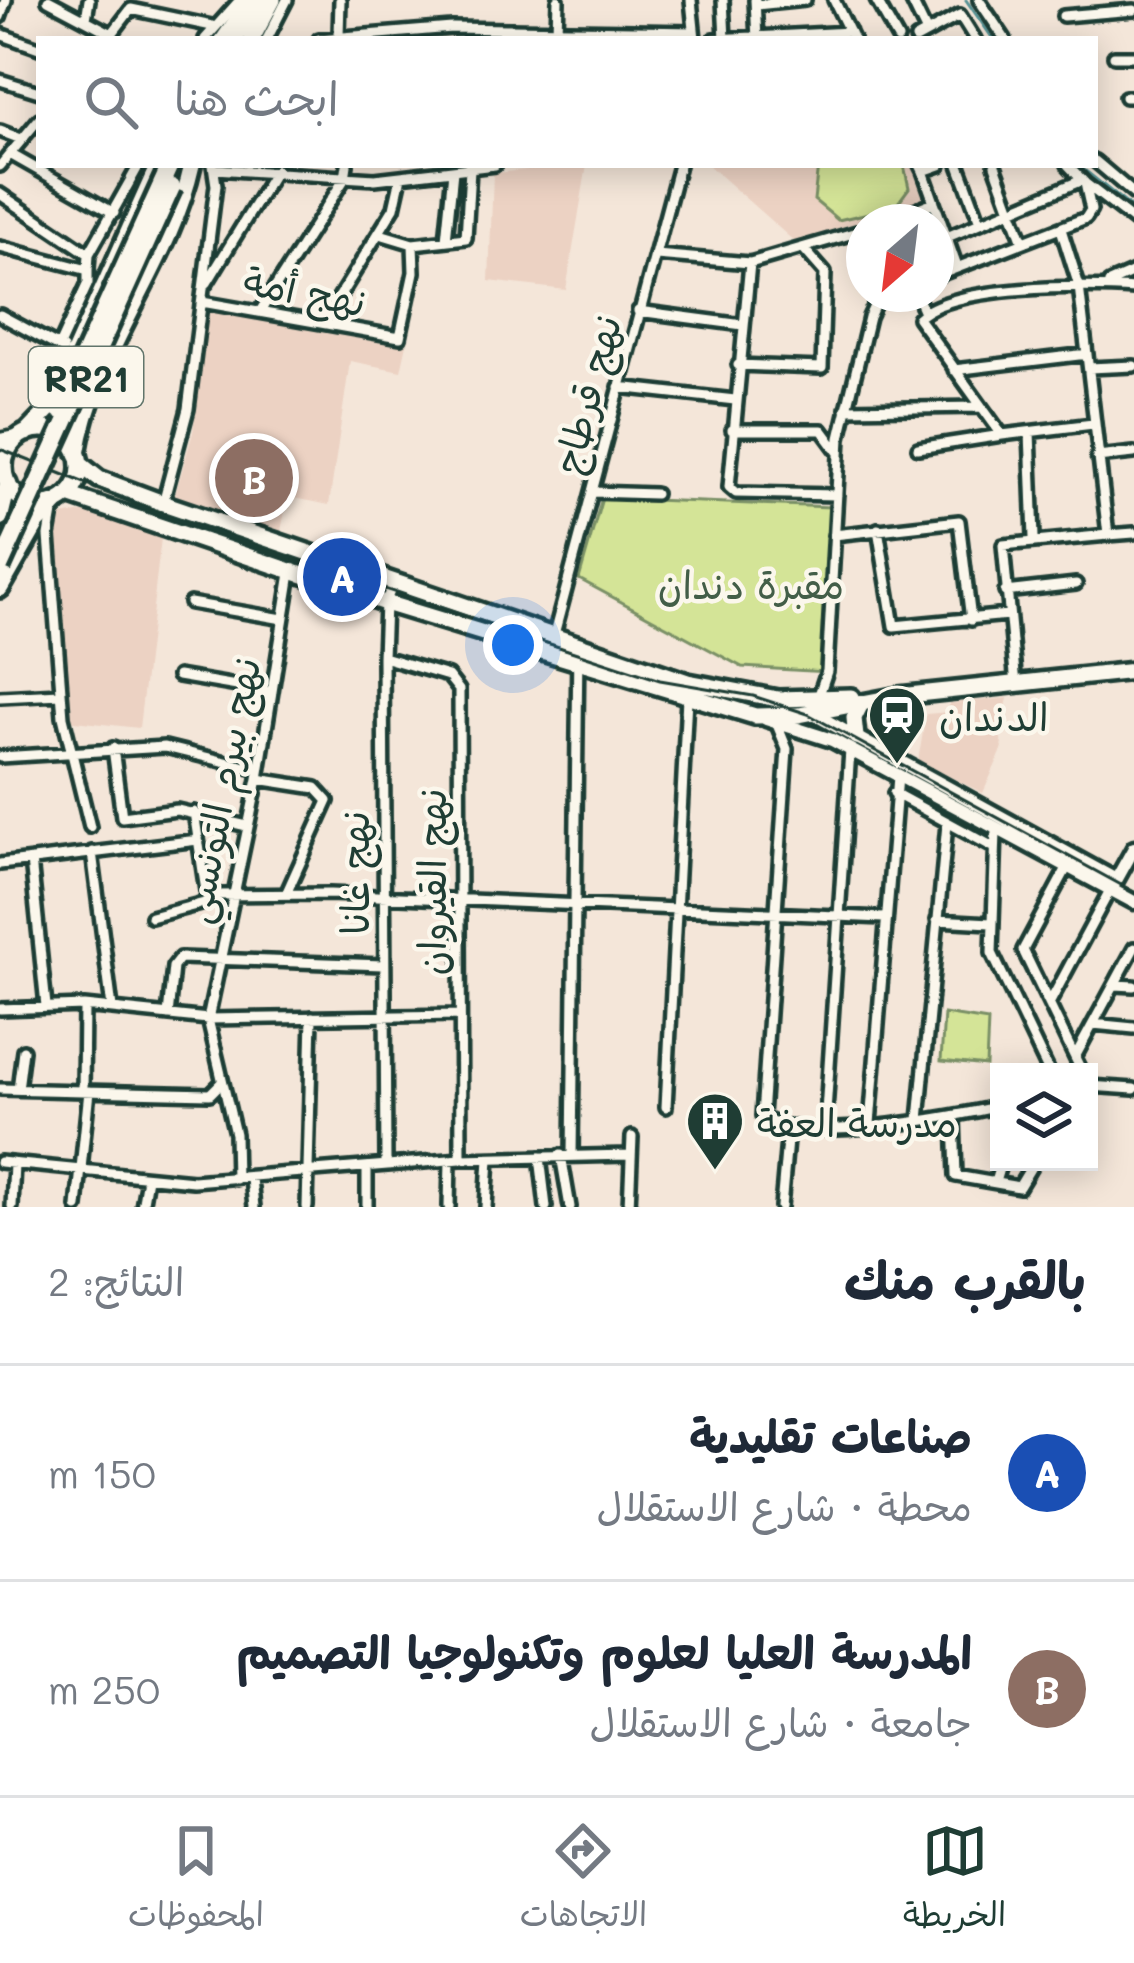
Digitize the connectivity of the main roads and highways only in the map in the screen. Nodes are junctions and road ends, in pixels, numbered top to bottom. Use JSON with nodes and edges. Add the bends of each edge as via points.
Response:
{"nodes":[{"id":1,"x":244,"y":0,"type":"edge"},
{"id":2,"x":260,"y":0,"type":"edge"},
{"id":3,"x":273,"y":0,"type":"edge"},
{"id":4,"x":224,"y":36,"type":"edge"},
{"id":5,"x":237,"y":36,"type":"edge"},
{"id":6,"x":254,"y":36,"type":"edge"},
{"id":7,"x":146,"y":168,"type":"edge"},
{"id":8,"x":169,"y":168,"type":"edge"},
{"id":9,"x":186,"y":168,"type":"edge"},
{"id":10,"x":188,"y":168,"type":"edge"},
{"id":11,"x":172,"y":187,"type":"joint"},
{"id":12,"x":22,"y":435,"type":"junction"},
{"id":13,"x":0,"y":441,"type":"edge"},
{"id":14,"x":79,"y":459,"type":"junction"},
{"id":15,"x":4,"y":476,"type":"edge"},
{"id":16,"x":62,"y":499,"type":"junction"},
{"id":17,"x":0,"y":517,"type":"edge"},
{"id":18,"x":0,"y":539,"type":"edge"},
{"id":19,"x":0,"y":567,"type":"edge"},
{"id":20,"x":0,"y":588,"type":"edge"},
{"id":21,"x":577,"y":655,"type":"junction"},
{"id":22,"x":1134,"y":668,"type":"edge"},
{"id":23,"x":1016,"y":682,"type":"junction"},
{"id":24,"x":861,"y":704,"type":"junction"},
{"id":25,"x":813,"y":715,"type":"junction"},
{"id":26,"x":755,"y":716,"type":"junction"},
{"id":27,"x":853,"y":743,"type":"junction"},
{"id":28,"x":1134,"y":848,"type":"edge"},
{"id":29,"x":1070,"y":862,"type":"junction"},
{"id":30,"x":1113,"y":885,"type":"junction"},
{"id":31,"x":1134,"y":902,"type":"edge"}],
"edges":[{"from":1,"to":4,"type":"main road"},
{"from":2,"to":5,"type":"highway"},
{"from":3,"to":6,"type":"highway"},
{"from":7,"to":12,"type":"highway","number":"RR21","via":[[144,190],[65,352],[49,409]]},
{"from":8,"to":18,"type":"highway","number":"RR21","bridge":true},
{"from":9,"to":11,"type":"highway","number":"RR21"},
{"from":10,"to":14,"type":"highway","number":"RR21","via":[[182,201],[92,402]]},
{"from":11,"to":19,"type":"highway","number":"RR21","bridge":true},
{"from":12,"to":13,"type":"main road"},
{"from":12,"to":14,"type":"highway","via":[[56,432]]},
{"from":12,"to":15,"type":"highway","via":[[6,456]]},
{"from":14,"to":16,"type":"highway"},
{"from":14,"to":21,"type":"highway","via":[[99,479],[553,638]]},
{"from":15,"to":16,"type":"highway","via":[[34,505]]},
{"from":15,"to":17,"type":"highway"},
{"from":16,"to":20,"type":"highway","via":[[37,523]]},
{"from":16,"to":21,"type":"highway","via":[[104,502],[291,573]]},
{"from":21,"to":25,"type":"highway","via":[[778,699]]},
{"from":21,"to":26,"type":"highway"},
{"from":22,"to":23,"type":"highway"},
{"from":23,"to":24,"type":"highway"},
{"from":23,"to":25,"type":"highway"},
{"from":24,"to":25,"type":"highway"},
{"from":24,"to":27,"type":"highway"},
{"from":25,"to":26,"type":"highway"},
{"from":25,"to":26,"type":"main road","via":[[776,722]]},
{"from":25,"to":27,"type":"main road"},
{"from":27,"to":29,"type":"main road"},
{"from":27,"to":29,"type":"main road","via":[[996,831]]},
{"from":28,"to":30,"type":"main road"},
{"from":29,"to":30,"type":"main road"},
{"from":30,"to":31,"type":"main road"}]}
